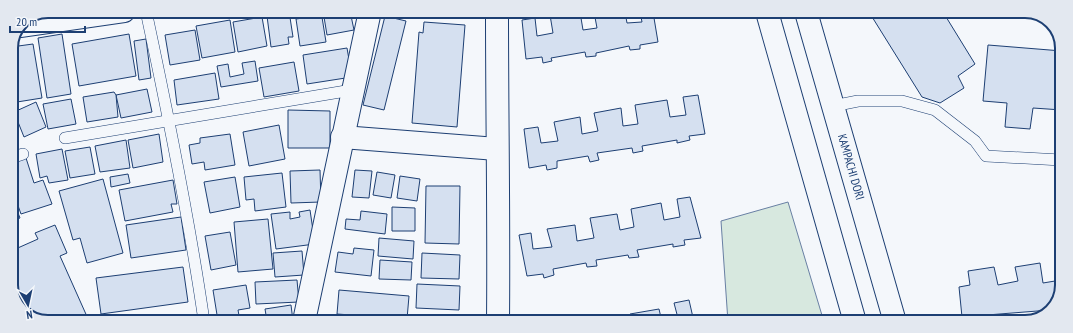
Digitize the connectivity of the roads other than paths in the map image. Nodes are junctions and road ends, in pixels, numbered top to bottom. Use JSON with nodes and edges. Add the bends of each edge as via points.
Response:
{"nodes":[{"id":1,"x":75,"y":18,"type":"edge"},
{"id":2,"x":148,"y":18,"type":"edge"},
{"id":3,"x":368,"y":18,"type":"edge"},
{"id":4,"x":497,"y":18,"type":"edge"},
{"id":5,"x":769,"y":18,"type":"edge"},
{"id":6,"x":808,"y":18,"type":"edge"},
{"id":7,"x":29,"y":25,"type":"edge"},
{"id":8,"x":352,"y":90,"type":"junction"},
{"id":9,"x":833,"y":106,"type":"junction"},
{"id":10,"x":170,"y":121,"type":"junction"},
{"id":11,"x":342,"y":137,"type":"junction"},
{"id":12,"x":65,"y":138,"type":"dead end"},
{"id":13,"x":497,"y":149,"type":"junction"},
{"id":14,"x":22,"y":154,"type":"dead end"},
{"id":15,"x":18,"y":155,"type":"edge"},
{"id":16,"x":1055,"y":160,"type":"edge"},
{"id":17,"x":203,"y":315,"type":"edge"},
{"id":18,"x":305,"y":315,"type":"edge"},
{"id":19,"x":498,"y":315,"type":"edge"},
{"id":20,"x":854,"y":315,"type":"edge"},
{"id":21,"x":893,"y":315,"type":"edge"}],
"edges":[{"from":1,"to":7,"type":"street"},
{"from":2,"to":10,"type":"lane"},
{"from":3,"to":8,"type":"street"},
{"from":4,"to":13,"type":"street"},
{"from":5,"to":20,"type":"street"},
{"from":6,"to":9,"type":"street","name":"KAMPACHI DORI"},
{"from":8,"to":10,"type":"lane"},
{"from":8,"to":11,"type":"street"},
{"from":9,"to":16,"type":"lane","via":[[858,101],[902,101],[936,110],[975,141],[986,156]]},
{"from":9,"to":21,"type":"street","name":"KAMPACHI DORI"},
{"from":10,"to":12,"type":"lane"},
{"from":10,"to":17,"type":"lane"},
{"from":11,"to":13,"type":"street"},
{"from":11,"to":18,"type":"street"},
{"from":13,"to":19,"type":"street"},
{"from":14,"to":15,"type":"lane"}]}
